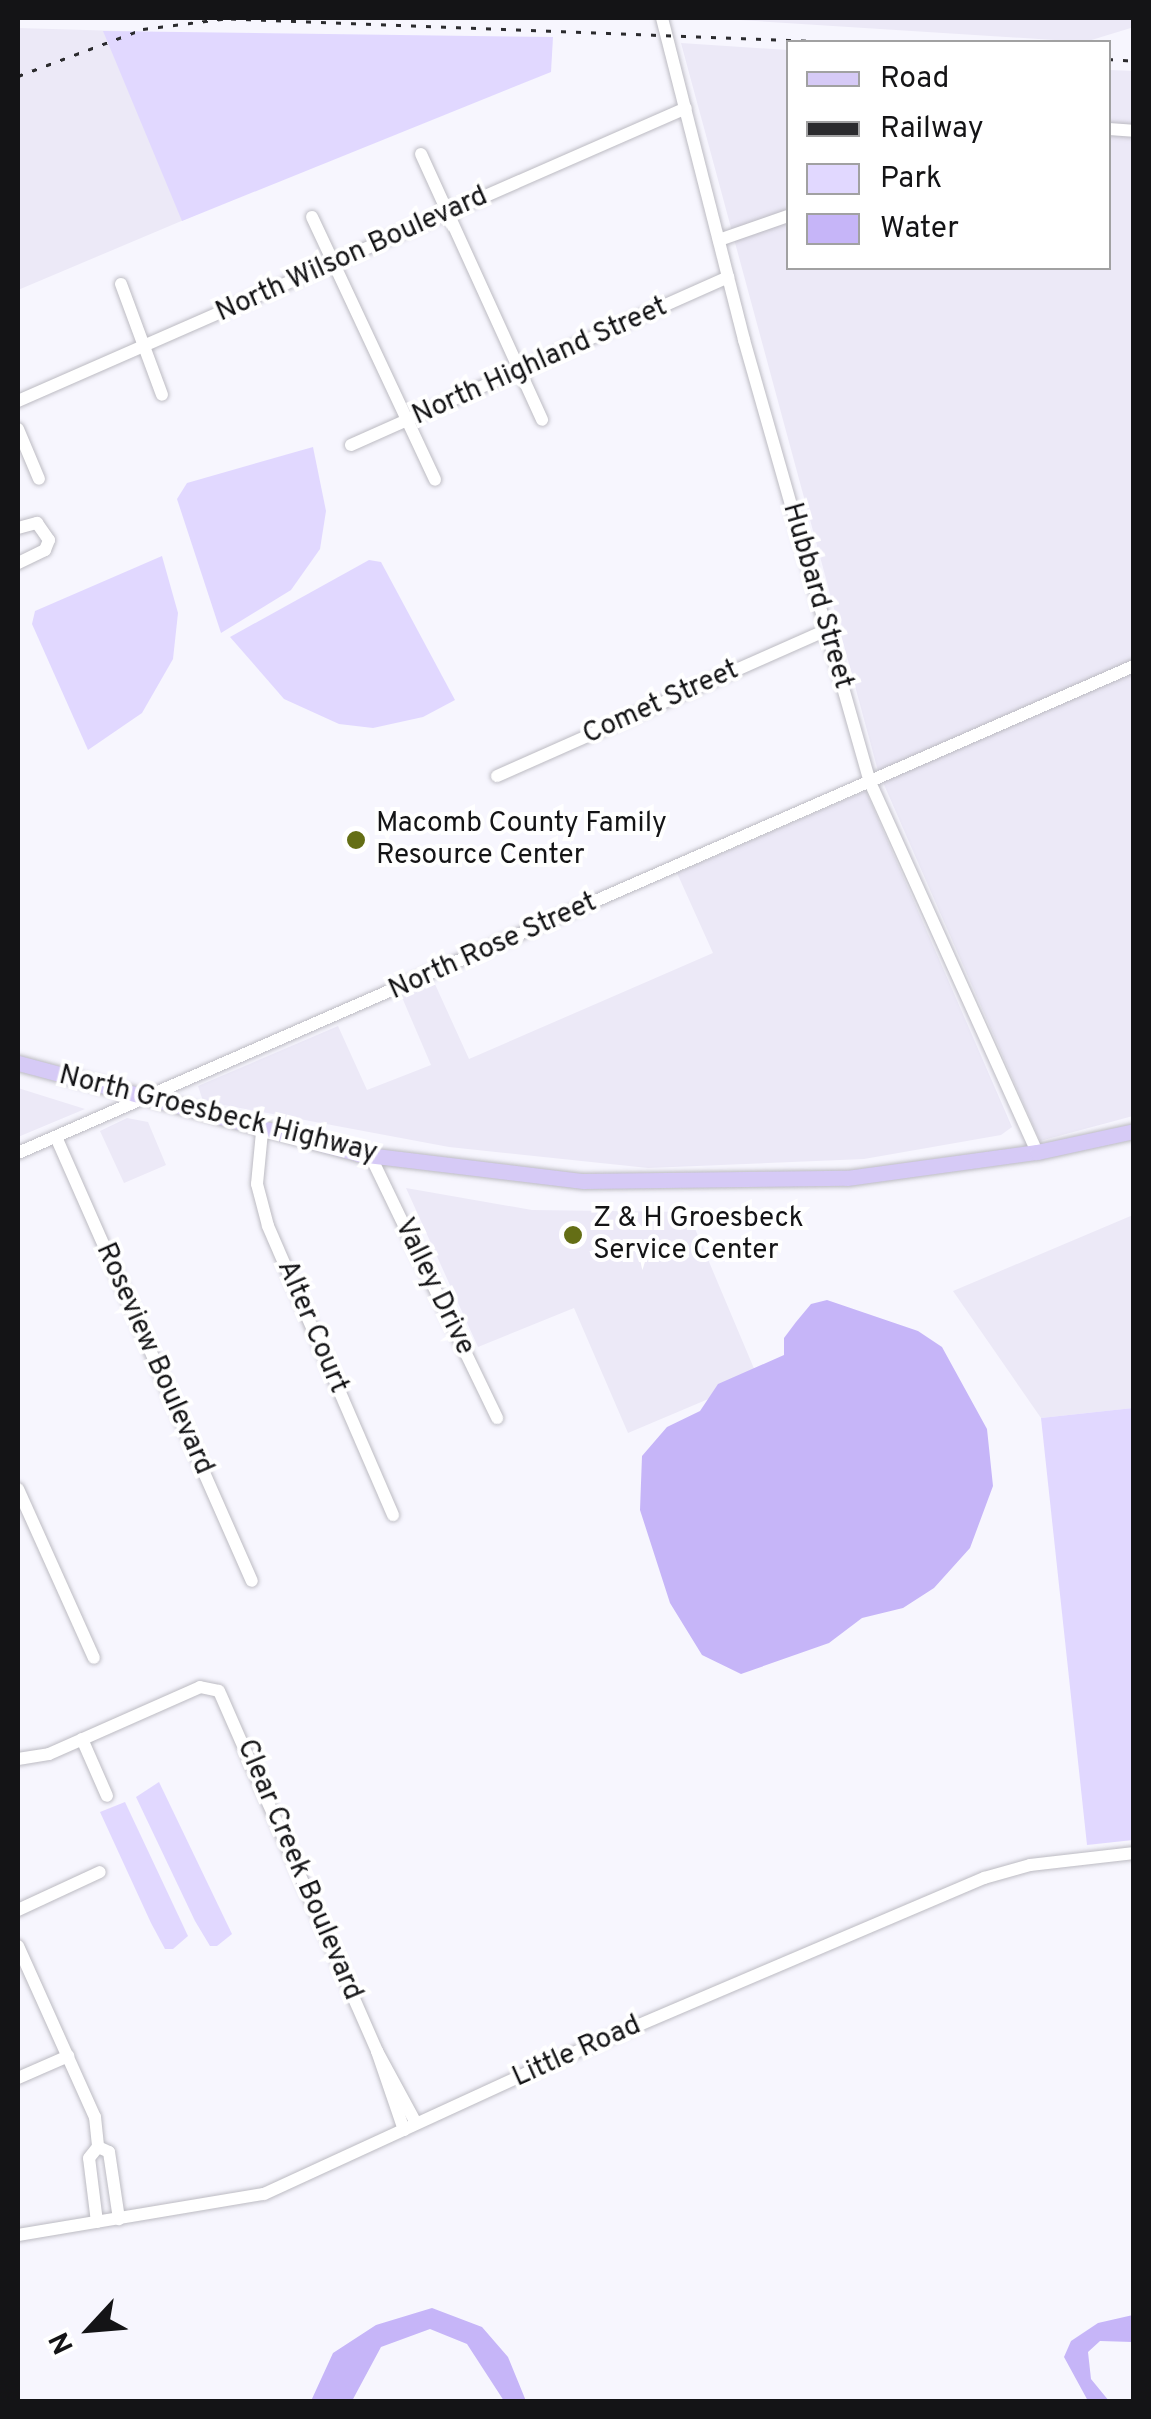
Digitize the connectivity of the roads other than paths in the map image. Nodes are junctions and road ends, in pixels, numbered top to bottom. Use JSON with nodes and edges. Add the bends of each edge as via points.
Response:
{"nodes":[{"id":1,"x":662,"y":18,"type":"edge"},
{"id":2,"x":686,"y":108,"type":"junction"},
{"id":3,"x":422,"y":154,"type":"dead end"},
{"id":4,"x":448,"y":214,"type":"junction"},
{"id":5,"x":312,"y":217,"type":"dead end"},
{"id":6,"x":786,"y":217,"type":"edge"},
{"id":7,"x":719,"y":240,"type":"junction"},
{"id":8,"x":333,"y":265,"type":"junction"},
{"id":9,"x":728,"y":277,"type":"junction"},
{"id":10,"x":121,"y":284,"type":"dead end"},
{"id":11,"x":148,"y":343,"type":"junction"},
{"id":12,"x":523,"y":372,"type":"junction"},
{"id":13,"x":162,"y":396,"type":"dead end"},
{"id":14,"x":18,"y":400,"type":"edge"},
{"id":15,"x":542,"y":420,"type":"dead end"},
{"id":16,"x":408,"y":422,"type":"junction"},
{"id":17,"x":18,"y":429,"type":"edge"},
{"id":18,"x":351,"y":445,"type":"dead end"},
{"id":19,"x":39,"y":479,"type":"dead end"},
{"id":20,"x":434,"y":480,"type":"dead end"},
{"id":21,"x":18,"y":528,"type":"edge"},
{"id":22,"x":18,"y":563,"type":"edge"},
{"id":23,"x":826,"y":630,"type":"junction"},
{"id":24,"x":1134,"y":666,"type":"edge"},
{"id":25,"x":497,"y":776,"type":"dead end"},
{"id":26,"x":870,"y":780,"type":"junction"},
{"id":27,"x":18,"y":1063,"type":"edge"},
{"id":28,"x":144,"y":1100,"type":"junction"},
{"id":29,"x":262,"y":1132,"type":"junction"},
{"id":30,"x":1134,"y":1132,"type":"edge"},
{"id":31,"x":56,"y":1136,"type":"junction"},
{"id":32,"x":1037,"y":1152,"type":"junction"},
{"id":33,"x":18,"y":1153,"type":"edge"},
{"id":34,"x":371,"y":1157,"type":"junction"},
{"id":35,"x":496,"y":1418,"type":"dead end"},
{"id":36,"x":18,"y":1489,"type":"edge"},
{"id":37,"x":393,"y":1515,"type":"dead end"},
{"id":38,"x":252,"y":1581,"type":"dead end"},
{"id":39,"x":94,"y":1658,"type":"dead end"},
{"id":40,"x":82,"y":1739,"type":"junction"},
{"id":41,"x":18,"y":1759,"type":"edge"},
{"id":42,"x":107,"y":1796,"type":"dead end"},
{"id":43,"x":1134,"y":1853,"type":"edge"},
{"id":44,"x":100,"y":1872,"type":"dead end"},
{"id":45,"x":18,"y":1910,"type":"edge"},
{"id":46,"x":18,"y":1946,"type":"edge"},
{"id":47,"x":68,"y":2056,"type":"junction"},
{"id":48,"x":18,"y":2078,"type":"edge"},
{"id":49,"x":410,"y":2127,"type":"junction"},
{"id":50,"x":98,"y":2147,"type":"junction"},
{"id":51,"x":113,"y":2178,"type":"junction"},
{"id":52,"x":91,"y":2181,"type":"junction"},
{"id":53,"x":119,"y":2219,"type":"junction"},
{"id":54,"x":97,"y":2222,"type":"junction"},
{"id":55,"x":18,"y":2235,"type":"edge"}],
"edges":[{"from":1,"to":2,"type":"street","name":"Hubbard Street"},
{"from":2,"to":4,"type":"street","name":"North Wilson Boulevard"},
{"from":2,"to":7,"type":"street","name":"Hubbard Street"},
{"from":3,"to":4,"type":"street"},
{"from":4,"to":8,"type":"street","name":"North Wilson Boulevard"},
{"from":4,"to":12,"type":"street"},
{"from":5,"to":8,"type":"street"},
{"from":6,"to":7,"type":"street"},
{"from":7,"to":9,"type":"street","name":"Hubbard Street"},
{"from":8,"to":11,"type":"street","name":"North Wilson Boulevard"},
{"from":8,"to":16,"type":"street"},
{"from":9,"to":12,"type":"street","name":"North Highland Street"},
{"from":9,"to":23,"type":"street","name":"Hubbard Street"},
{"from":10,"to":11,"type":"street"},
{"from":11,"to":13,"type":"street"},
{"from":11,"to":14,"type":"street","name":"North Wilson Boulevard"},
{"from":12,"to":15,"type":"street"},
{"from":12,"to":16,"type":"street","name":"North Highland Street"},
{"from":16,"to":18,"type":"street","name":"North Highland Street"},
{"from":16,"to":20,"type":"street"},
{"from":17,"to":19,"type":"street"},
{"from":21,"to":22,"type":"street","via":[[37,522],[49,540],[45,550]]},
{"from":23,"to":25,"type":"street","name":"Comet Street"},
{"from":23,"to":26,"type":"street","name":"Hubbard Street"},
{"from":24,"to":26,"type":"street","name":"North Rose Street"},
{"from":26,"to":28,"type":"street","name":"North Rose Street"},
{"from":26,"to":32,"type":"street","name":"Hubbard Street"},
{"from":27,"to":28,"type":"main road","name":"North Groesbeck Highway"},
{"from":28,"to":29,"type":"main road","name":"North Groesbeck Highway"},
{"from":28,"to":31,"type":"street","name":"North Rose Street"},
{"from":29,"to":34,"type":"main road","name":"North Groesbeck Highway"},
{"from":29,"to":37,"type":"street","name":"Alter Court","via":[[258,1184],[268,1226]]},
{"from":30,"to":32,"type":"main road","name":"North Groesbeck Highway"},
{"from":31,"to":33,"type":"street","name":"North Rose Street"},
{"from":31,"to":38,"type":"street","name":"Roseview Boulevard"},
{"from":32,"to":34,"type":"main road","name":"North Groesbeck Highway","via":[[847,1178],[705,1184],[583,1181]]},
{"from":34,"to":35,"type":"street","name":"Valley Drive"},
{"from":36,"to":39,"type":"street"},
{"from":40,"to":41,"type":"street"},
{"from":40,"to":42,"type":"street"},
{"from":40,"to":49,"type":"street","name":"Clear Creek Boulevard","via":[[200,1688],[219,1690]]},
{"from":43,"to":49,"type":"street","name":"Little Road","via":[[1030,1864],[984,1878]]},
{"from":44,"to":45,"type":"street"},
{"from":46,"to":47,"type":"street"},
{"from":47,"to":48,"type":"street"},
{"from":47,"to":50,"type":"street","via":[[95,2117]]},
{"from":49,"to":53,"type":"street","name":"Little Road","via":[[264,2194]]},
{"from":50,"to":51,"type":"street","via":[[108,2152]]},
{"from":50,"to":52,"type":"street","via":[[89,2158]]},
{"from":51,"to":52,"type":"street"},
{"from":51,"to":53,"type":"street"},
{"from":52,"to":54,"type":"street"},
{"from":53,"to":54,"type":"street","name":"Little Road"},
{"from":54,"to":55,"type":"street","name":"Little Road"}]}
